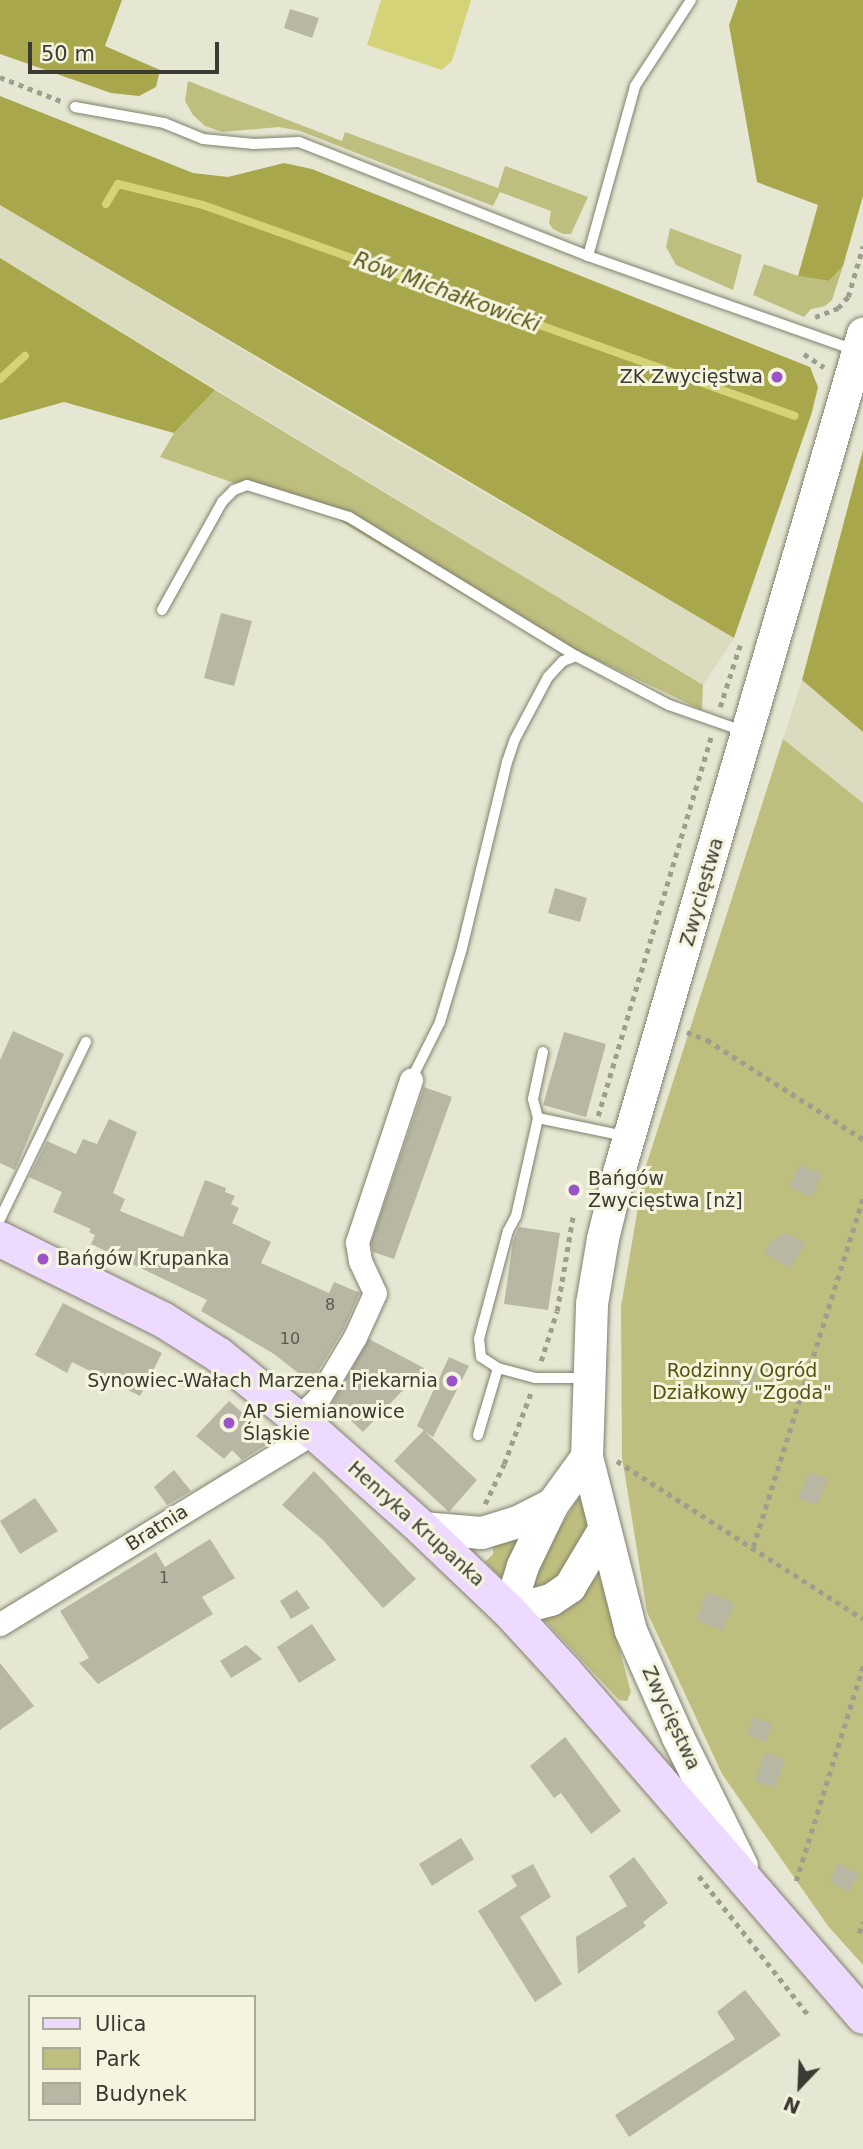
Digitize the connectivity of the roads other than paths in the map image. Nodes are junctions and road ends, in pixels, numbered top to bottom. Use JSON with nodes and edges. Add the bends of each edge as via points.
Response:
{"nodes":[{"id":1,"x":691,"y":0,"type":"edge"},
{"id":2,"x":75,"y":107,"type":"road end"},
{"id":3,"x":588,"y":256,"type":"junction"},
{"id":4,"x":860,"y":342,"type":"edge"},
{"id":5,"x":162,"y":610,"type":"dead end"},
{"id":6,"x":576,"y":656,"type":"junction"},
{"id":7,"x":749,"y":733,"type":"junction"},
{"id":8,"x":86,"y":1042,"type":"dead end"},
{"id":9,"x":543,"y":1052,"type":"dead end"},
{"id":10,"x":411,"y":1080,"type":"joint"},
{"id":11,"x":538,"y":1118,"type":"junction"},
{"id":12,"x":629,"y":1137,"type":"junction"},
{"id":13,"x":0,"y":1219,"type":"edge"},
{"id":14,"x":0,"y":1239,"type":"edge"},
{"id":15,"x":498,"y":1368,"type":"junction"},
{"id":16,"x":589,"y":1378,"type":"junction"},
{"id":17,"x":306,"y":1426,"type":"junction"},
{"id":18,"x":478,"y":1435,"type":"dead end"},
{"id":19,"x":601,"y":1452,"type":"junction"},
{"id":20,"x":553,"y":1504,"type":"junction"},
{"id":21,"x":422,"y":1528,"type":"junction"},
{"id":22,"x":604,"y":1530,"type":"junction"},
{"id":23,"x":509,"y":1611,"type":"junction"},
{"id":24,"x":0,"y":1625,"type":"edge"},
{"id":25,"x":758,"y":1898,"type":"junction"},
{"id":26,"x":863,"y":2016,"type":"edge"}],
"edges":[{"from":1,"to":3,"type":"lane","via":[[635,86]]},
{"from":2,"to":3,"type":"lane","via":[[164,123],[202,139],[299,142]]},
{"from":3,"to":4,"type":"lane"},
{"from":4,"to":7,"type":"main road","name":"Zwycięstwa"},
{"from":5,"to":6,"type":"lane","via":[[222,502],[247,485],[349,517]]},
{"from":6,"to":7,"type":"lane","via":[[670,705]]},
{"from":6,"to":10,"type":"lane","via":[[563,661],[548,677],[515,739],[440,1022]]},
{"from":7,"to":12,"type":"main road","name":"Zwycięstwa"},
{"from":8,"to":13,"type":"lane"},
{"from":9,"to":11,"type":"lane","via":[[533,1100]]},
{"from":10,"to":17,"type":"street","name":"Bratnia","via":[[357,1241],[360,1261],[375,1293]]},
{"from":11,"to":12,"type":"lane"},
{"from":11,"to":15,"type":"lane","via":[[516,1216],[479,1339],[481,1357]]},
{"from":12,"to":16,"type":"main road","name":"Zwycięstwa","via":[[592,1304]]},
{"from":14,"to":17,"type":"main road","name":"Henryka Krupanka","via":[[162,1319],[219,1355]]},
{"from":15,"to":16,"type":"lane","via":[[536,1378]]},
{"from":15,"to":18,"type":"lane"},
{"from":16,"to":19,"type":"main road","name":"Zwycięstwa"},
{"from":17,"to":21,"type":"main road","name":"Henryka Krupanka"},
{"from":17,"to":24,"type":"street","name":"Bratnia"},
{"from":19,"to":20,"type":"main road"},
{"from":19,"to":22,"type":"main road","name":"Zwycięstwa"},
{"from":20,"to":21,"type":"main road","via":[[482,1533]]},
{"from":20,"to":23,"type":"main road","via":[[523,1566]]},
{"from":21,"to":23,"type":"main road","name":"Henryka Krupanka"},
{"from":22,"to":23,"type":"main road","via":[[569,1587],[551,1600]]},
{"from":22,"to":25,"type":"main road","name":"Zwycięstwa","via":[[631,1631]]},
{"from":23,"to":25,"type":"main road","name":"Henryka Krupanka","via":[[631,1746]]},
{"from":25,"to":26,"type":"main road","name":"Henryka Krupanka"}]}
